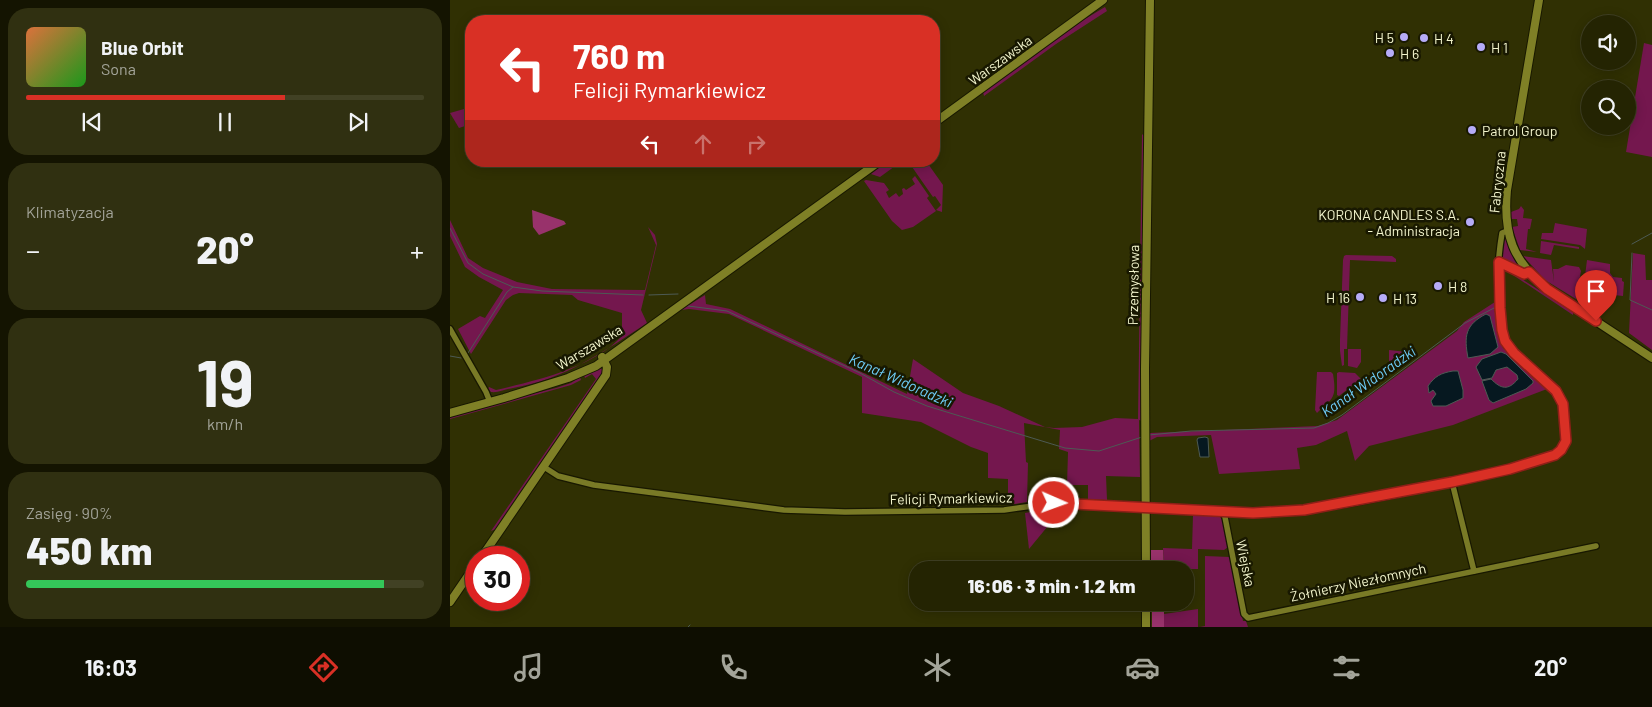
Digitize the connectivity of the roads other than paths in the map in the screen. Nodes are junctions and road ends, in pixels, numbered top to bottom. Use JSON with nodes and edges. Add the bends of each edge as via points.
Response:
{"nodes":[{"id":1,"x":1103,"y":0,"type":"edge"},
{"id":2,"x":1110,"y":0,"type":"edge"},
{"id":3,"x":1150,"y":0,"type":"edge"},
{"id":4,"x":1539,"y":0,"type":"edge"},
{"id":5,"x":1081,"y":18,"type":"junction"},
{"id":6,"x":940,"y":119,"type":"edge"},
{"id":7,"x":872,"y":167,"type":"edge"},
{"id":8,"x":1507,"y":231,"type":"junction"},
{"id":9,"x":1499,"y":262,"type":"junction"},
{"id":10,"x":1529,"y":272,"type":"junction"},
{"id":11,"x":450,"y":329,"type":"edge"},
{"id":12,"x":1652,"y":358,"type":"edge"},
{"id":13,"x":603,"y":359,"type":"junction"},
{"id":14,"x":489,"y":400,"type":"junction"},
{"id":15,"x":450,"y":408,"type":"edge"},
{"id":16,"x":450,"y":413,"type":"edge"},
{"id":17,"x":544,"y":467,"type":"junction"},
{"id":18,"x":1452,"y":482,"type":"junction"},
{"id":19,"x":1146,"y":508,"type":"junction"},
{"id":20,"x":1224,"y":512,"type":"junction"},
{"id":21,"x":489,"y":546,"type":"edge"},
{"id":22,"x":1596,"y":546,"type":"dead end"},
{"id":23,"x":1146,"y":561,"type":"edge"},
{"id":24,"x":1474,"y":571,"type":"junction"},
{"id":25,"x":465,"y":580,"type":"edge"},
{"id":26,"x":450,"y":602,"type":"edge"},
{"id":27,"x":1146,"y":611,"type":"edge"},
{"id":28,"x":1248,"y":618,"type":"joint"},
{"id":29,"x":1146,"y":627,"type":"edge"}],
"edges":[{"from":1,"to":5,"type":"street","name":"Warszawska"},
{"from":2,"to":5,"type":"street","name":"Warszawska"},
{"from":3,"to":19,"type":"street","name":"Przemysłowa"},
{"from":4,"to":8,"type":"street","name":"Fabryczna","via":[[1507,185]]},
{"from":5,"to":6,"type":"street","name":"Warszawska"},
{"from":7,"to":13,"type":"street","name":"Warszawska"},
{"from":8,"to":9,"type":"street","name":"Felicji Rymarkiewicz","via":[[1502,233]]},
{"from":8,"to":10,"type":"street","name":"Fabryczna","via":[[1515,252]]},
{"from":9,"to":10,"type":"street","via":[[1524,274]]},
{"from":9,"to":18,"type":"street","name":"Felicji Rymarkiewicz","via":[[1504,336],[1514,353],[1558,394],[1563,407],[1566,441],[1559,452],[1546,458]]},
{"from":10,"to":12,"type":"street","name":"Fabryczna","via":[[1547,289]]},
{"from":11,"to":14,"type":"street"},
{"from":13,"to":14,"type":"street","name":"Warszawska","via":[[558,380]]},
{"from":13,"to":17,"type":"street","via":[[606,375]]},
{"from":14,"to":15,"type":"street"},
{"from":14,"to":16,"type":"street"},
{"from":17,"to":19,"type":"street","name":"Felicji Rymarkiewicz","via":[[563,477],[602,487],[784,510],[1004,510],[1062,502]]},
{"from":17,"to":21,"type":"street"},
{"from":18,"to":20,"type":"street","name":"Felicji Rymarkiewicz","via":[[1304,510]]},
{"from":18,"to":24,"type":"street"},
{"from":19,"to":20,"type":"street","name":"Felicji Rymarkiewicz"},
{"from":19,"to":23,"type":"street","name":"Przemysłowa"},
{"from":20,"to":28,"type":"street","name":"Wiejska","via":[[1244,614]]},
{"from":22,"to":24,"type":"street","name":"Żołnierzy Niezłomnych"},
{"from":24,"to":28,"type":"street","name":"Żołnierzy Niezłomnych"},
{"from":25,"to":26,"type":"street"},
{"from":27,"to":29,"type":"street"}]}
